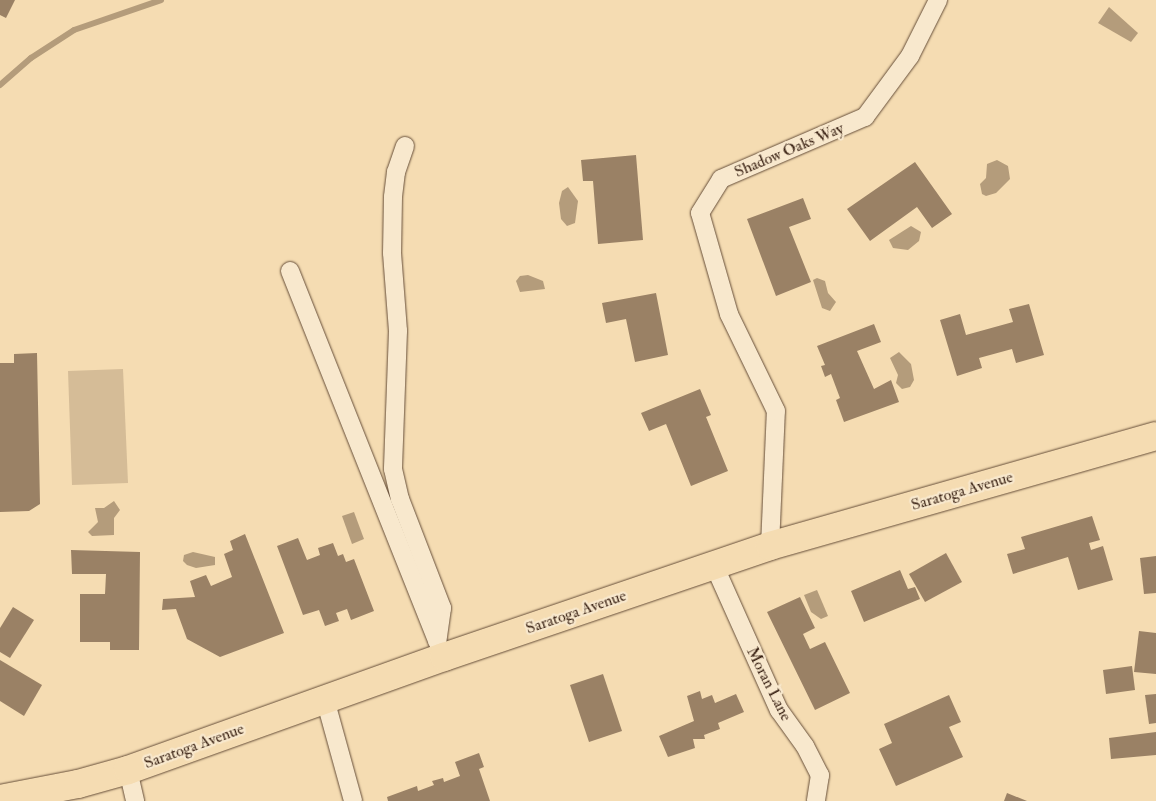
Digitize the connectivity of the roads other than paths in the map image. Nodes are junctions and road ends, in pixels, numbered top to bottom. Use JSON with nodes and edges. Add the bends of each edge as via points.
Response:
{"nodes":[{"id":1,"x":938,"y":0,"type":"edge"},
{"id":2,"x":405,"y":146,"type":"dead end"},
{"id":3,"x":290,"y":271,"type":"dead end"},
{"id":4,"x":1156,"y":436,"type":"edge"},
{"id":5,"x":770,"y":546,"type":"junction"},
{"id":6,"x":714,"y":565,"type":"junction"},
{"id":7,"x":441,"y":649,"type":"junction"},
{"id":8,"x":325,"y":699,"type":"junction"},
{"id":9,"x":128,"y":770,"type":"junction"},
{"id":10,"x":0,"y":799,"type":"edge"},
{"id":11,"x":135,"y":801,"type":"edge"},
{"id":12,"x":353,"y":801,"type":"edge"},
{"id":13,"x":816,"y":801,"type":"edge"}],
"edges":[{"from":1,"to":5,"type":"street","name":"Shadow Oaks Way","via":[[910,56],[865,117],[721,179],[700,213],[729,314],[776,411]]},
{"from":2,"to":7,"type":"street","via":[[396,172],[393,197],[392,253],[398,331],[393,469],[400,499],[442,608]]},
{"from":3,"to":7,"type":"street"},
{"from":4,"to":5,"type":"main road","name":"Saratoga Avenue"},
{"from":5,"to":6,"type":"main road","name":"Saratoga Avenue"},
{"from":6,"to":7,"type":"main road","name":"Saratoga Avenue"},
{"from":6,"to":13,"type":"street","name":"Moran Lane","via":[[779,710],[820,774]]},
{"from":7,"to":8,"type":"main road","name":"Saratoga Avenue"},
{"from":8,"to":9,"type":"main road","name":"Saratoga Avenue"},
{"from":8,"to":12,"type":"street"},
{"from":9,"to":10,"type":"main road","name":"Saratoga Avenue","via":[[78,784]]},
{"from":9,"to":11,"type":"street"}]}
